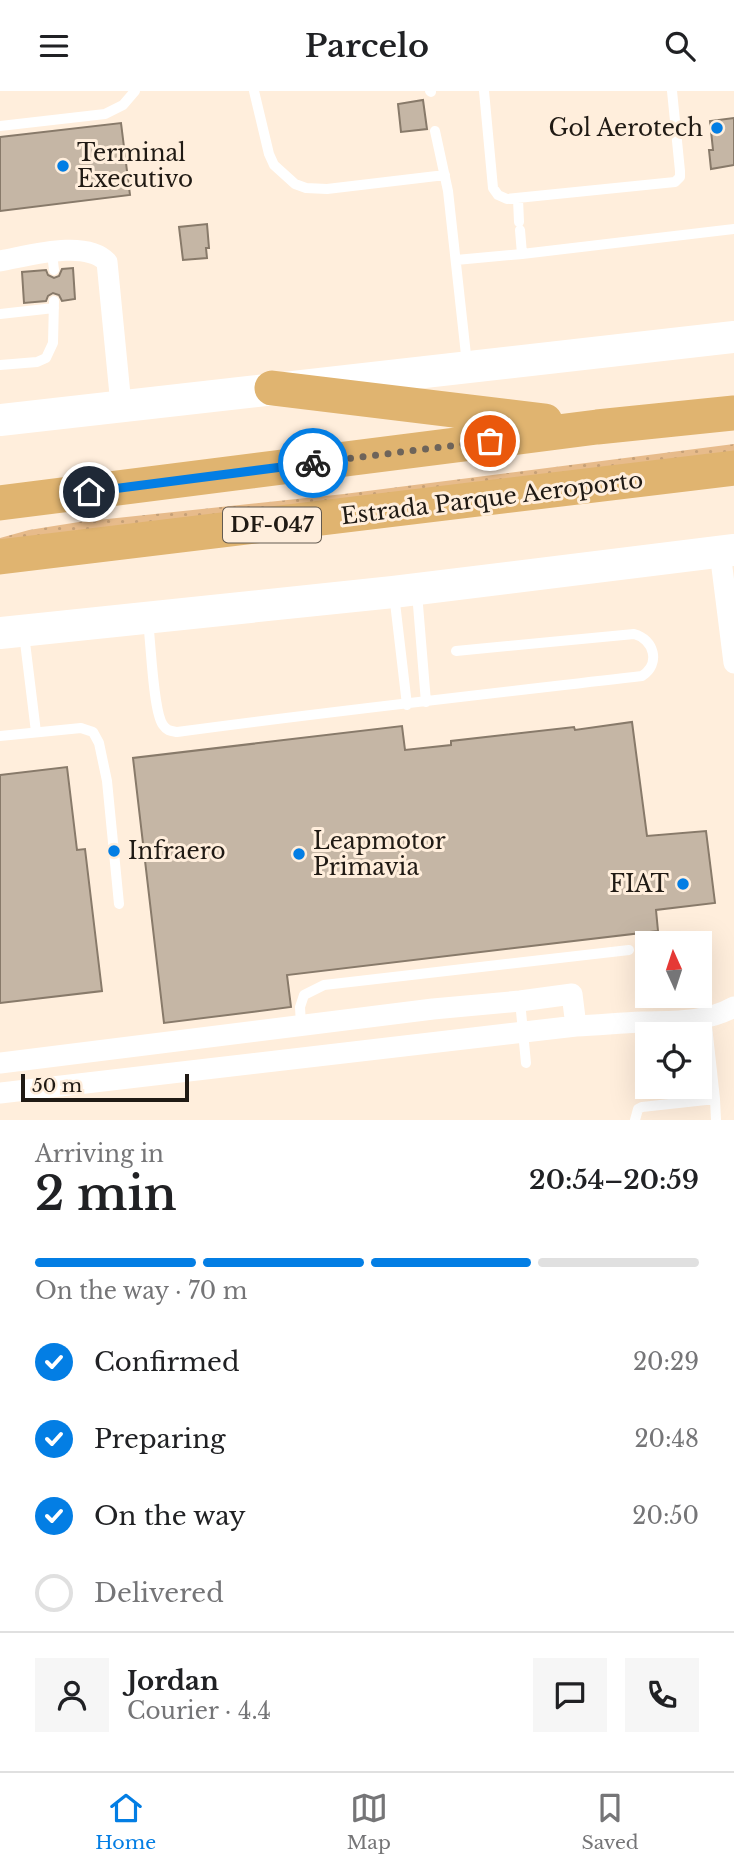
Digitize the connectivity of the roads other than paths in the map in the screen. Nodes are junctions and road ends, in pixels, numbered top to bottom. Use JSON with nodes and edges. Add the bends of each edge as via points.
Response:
{"nodes":[{"id":1,"x":135,"y":91,"type":"edge"},
{"id":2,"x":254,"y":91,"type":"edge"},
{"id":3,"x":484,"y":91,"type":"edge"},
{"id":4,"x":672,"y":91,"type":"edge"},
{"id":5,"x":0,"y":126,"type":"edge"},
{"id":6,"x":435,"y":131,"type":"dead end"},
{"id":7,"x":445,"y":175,"type":"junction"},
{"id":8,"x":518,"y":199,"type":"junction"},
{"id":9,"x":734,"y":229,"type":"edge"},
{"id":10,"x":522,"y":254,"type":"junction"},
{"id":11,"x":456,"y":260,"type":"junction"},
{"id":12,"x":0,"y":261,"type":"edge"},
{"id":13,"x":0,"y":314,"type":"edge"},
{"id":14,"x":734,"y":337,"type":"edge"},
{"id":15,"x":0,"y":365,"type":"edge"},
{"id":16,"x":467,"y":367,"type":"junction"},
{"id":17,"x":272,"y":388,"type":"junction"},
{"id":18,"x":121,"y":405,"type":"junction"},
{"id":19,"x":734,"y":413,"type":"edge"},
{"id":20,"x":0,"y":419,"type":"edge"},
{"id":21,"x":597,"y":427,"type":"junction"},
{"id":22,"x":734,"y":468,"type":"edge"},
{"id":23,"x":0,"y":503,"type":"edge"},
{"id":24,"x":727,"y":551,"type":"edge"},
{"id":25,"x":0,"y":557,"type":"edge"},
{"id":26,"x":405,"y":590,"type":"junction"},
{"id":27,"x":148,"y":619,"type":"junction"},
{"id":28,"x":12,"y":631,"type":"edge"},
{"id":29,"x":456,"y":651,"type":"dead end"},
{"id":30,"x":734,"y":663,"type":"edge"},
{"id":31,"x":426,"y":702,"type":"junction"},
{"id":32,"x":407,"y":705,"type":"junction"},
{"id":33,"x":36,"y":732,"type":"junction"},
{"id":34,"x":0,"y":736,"type":"edge"},
{"id":35,"x":119,"y":904,"type":"dead end"},
{"id":36,"x":629,"y":950,"type":"dead end"},
{"id":37,"x":520,"y":1001,"type":"junction"},
{"id":38,"x":734,"y":1007,"type":"edge"},
{"id":39,"x":433,"y":1009,"type":"junction"},
{"id":40,"x":706,"y":1017,"type":"junction"},
{"id":41,"x":301,"y":1025,"type":"junction"},
{"id":42,"x":576,"y":1026,"type":"junction"},
{"id":43,"x":523,"y":1033,"type":"junction"},
{"id":44,"x":435,"y":1042,"type":"junction"},
{"id":45,"x":94,"y":1051,"type":"junction"},
{"id":46,"x":0,"y":1063,"type":"edge"},
{"id":47,"x":526,"y":1063,"type":"dead end"},
{"id":48,"x":99,"y":1080,"type":"junction"},
{"id":49,"x":0,"y":1093,"type":"edge"},
{"id":50,"x":715,"y":1099,"type":"junction"},
{"id":51,"x":635,"y":1120,"type":"edge"},
{"id":52,"x":716,"y":1120,"type":"edge"}],
"edges":[{"from":1,"to":5,"type":"lane","via":[[123,105],[105,114]]},
{"from":2,"to":7,"type":"lane","via":[[274,165],[295,184],[327,190]]},
{"from":3,"to":8,"type":"lane","via":[[493,188],[502,198]]},
{"from":4,"to":8,"type":"lane","via":[[680,171],[675,182]]},
{"from":6,"to":7,"type":"lane"},
{"from":7,"to":11,"type":"lane"},
{"from":8,"to":10,"type":"lane"},
{"from":9,"to":10,"type":"lane"},
{"from":10,"to":11,"type":"lane"},
{"from":11,"to":16,"type":"lane"},
{"from":12,"to":18,"type":"street","via":[[53,261],[89,251],[107,262]]},
{"from":13,"to":15,"type":"lane","via":[[54,305],[53,344],[46,358]]},
{"from":14,"to":16,"type":"street"},
{"from":16,"to":17,"type":"street"},
{"from":17,"to":18,"type":"street"},
{"from":17,"to":21,"type":"main road"},
{"from":18,"to":20,"type":"street"},
{"from":19,"to":21,"type":"main road","number":"DF-047"},
{"from":21,"to":23,"type":"main road","number":"DF-047"},
{"from":22,"to":25,"type":"main road","name":"Estrada Parque Aeroporto","number":"DF-047"},
{"from":24,"to":26,"type":"street"},
{"from":24,"to":30,"type":"street"},
{"from":26,"to":27,"type":"street"},
{"from":26,"to":31,"type":"lane"},
{"from":26,"to":32,"type":"lane"},
{"from":27,"to":28,"type":"street"},
{"from":27,"to":32,"type":"lane","via":[[158,712],[169,731]]},
{"from":28,"to":33,"type":"lane"},
{"from":29,"to":31,"type":"lane","via":[[634,634],[649,643],[654,663],[642,676]]},
{"from":31,"to":32,"type":"lane"},
{"from":33,"to":34,"type":"lane"},
{"from":33,"to":35,"type":"lane","via":[[81,728],[93,732],[99,743]]},
{"from":36,"to":41,"type":"lane","via":[[324,985],[304,995]]},
{"from":37,"to":39,"type":"street"},
{"from":37,"to":42,"type":"street","via":[[572,994]]},
{"from":37,"to":43,"type":"lane"},
{"from":38,"to":40,"type":"street"},
{"from":39,"to":41,"type":"street"},
{"from":39,"to":44,"type":"street"},
{"from":40,"to":42,"type":"street","via":[[677,1023]]},
{"from":40,"to":50,"type":"lane"},
{"from":41,"to":45,"type":"street"},
{"from":42,"to":43,"type":"street"},
{"from":43,"to":44,"type":"street"},
{"from":43,"to":47,"type":"lane"},
{"from":44,"to":48,"type":"street"},
{"from":45,"to":46,"type":"street"},
{"from":45,"to":48,"type":"street"},
{"from":48,"to":49,"type":"street"},
{"from":50,"to":51,"type":"lane","via":[[638,1109]]},
{"from":50,"to":52,"type":"lane"}]}
